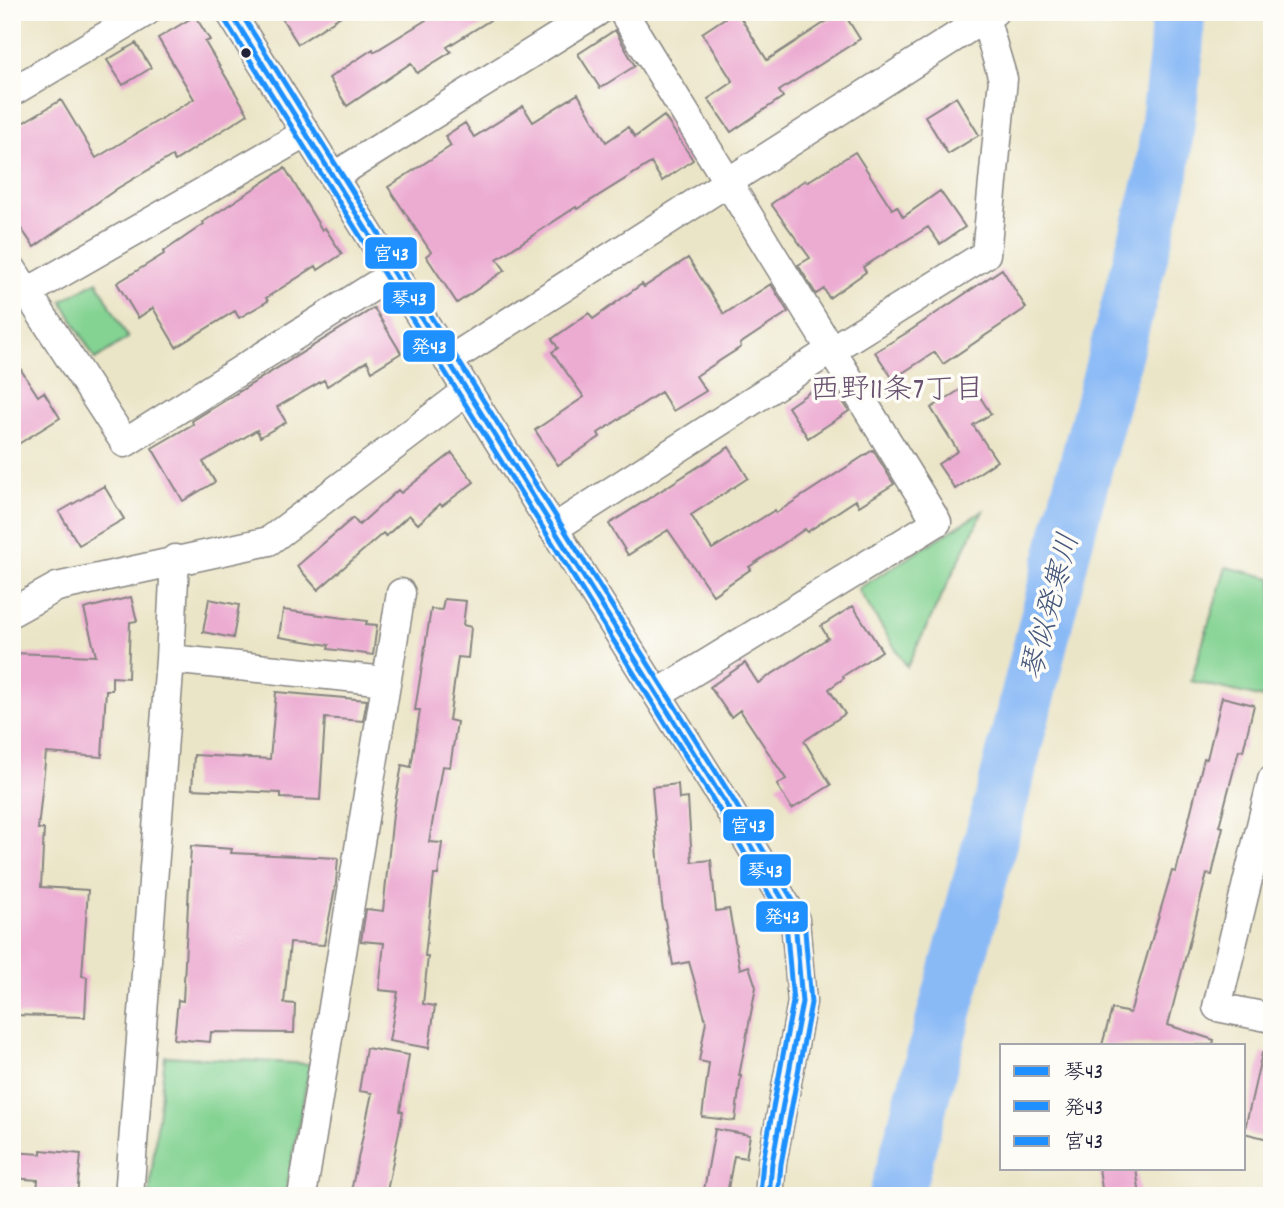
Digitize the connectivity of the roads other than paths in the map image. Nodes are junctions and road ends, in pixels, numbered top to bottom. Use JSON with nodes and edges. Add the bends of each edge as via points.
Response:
{"nodes":[{"id":1,"x":146,"y":12,"type":"edge"},
{"id":2,"x":230,"y":12,"type":"edge"},
{"id":3,"x":597,"y":12,"type":"edge"},
{"id":4,"x":623,"y":12,"type":"edge"},
{"id":5,"x":989,"y":15,"type":"edge"},
{"id":6,"x":12,"y":92,"type":"edge"},
{"id":7,"x":306,"y":134,"type":"junction"},
{"id":8,"x":333,"y":177,"type":"junction"},
{"id":9,"x":728,"y":183,"type":"junction"},
{"id":10,"x":393,"y":274,"type":"junction"},
{"id":11,"x":19,"y":281,"type":"edge"},
{"id":12,"x":831,"y":350,"type":"junction"},
{"id":13,"x":448,"y":361,"type":"junction"},
{"id":14,"x":467,"y":391,"type":"junction"},
{"id":15,"x":553,"y":529,"type":"junction"},
{"id":16,"x":175,"y":559,"type":"junction"},
{"id":17,"x":401,"y":593,"type":"dead end"},
{"id":18,"x":12,"y":612,"type":"edge"},
{"id":19,"x":170,"y":659,"type":"junction"},
{"id":20,"x":386,"y":681,"type":"junction"},
{"id":21,"x":657,"y":694,"type":"junction"},
{"id":22,"x":1272,"y":780,"type":"edge"},
{"id":23,"x":1272,"y":1018,"type":"edge"},
{"id":24,"x":129,"y":1196,"type":"edge"},
{"id":25,"x":302,"y":1196,"type":"edge"},
{"id":26,"x":769,"y":1196,"type":"edge"}],
"edges":[{"from":1,"to":6,"type":"street"},
{"from":2,"to":7,"type":"street"},
{"from":3,"to":8,"type":"street"},
{"from":4,"to":9,"type":"street"},
{"from":5,"to":9,"type":"street"},
{"from":5,"to":12,"type":"street","via":[[1003,79],[986,254]]},
{"from":7,"to":8,"type":"street"},
{"from":7,"to":11,"type":"street"},
{"from":8,"to":10,"type":"street"},
{"from":9,"to":12,"type":"street"},
{"from":9,"to":13,"type":"street"},
{"from":10,"to":11,"type":"street","via":[[125,443]]},
{"from":10,"to":13,"type":"street"},
{"from":12,"to":15,"type":"street"},
{"from":12,"to":21,"type":"street","via":[[937,522]]},
{"from":13,"to":14,"type":"street"},
{"from":14,"to":15,"type":"street"},
{"from":14,"to":16,"type":"street","via":[[269,541]]},
{"from":15,"to":21,"type":"street"},
{"from":16,"to":18,"type":"street","via":[[57,587]]},
{"from":16,"to":19,"type":"street"},
{"from":17,"to":20,"type":"street"},
{"from":19,"to":20,"type":"street"},
{"from":19,"to":24,"type":"street"},
{"from":20,"to":25,"type":"street"},
{"from":21,"to":26,"type":"street","via":[[796,920],[802,1002]]},
{"from":22,"to":23,"type":"street","via":[[1217,1007]]}]}
